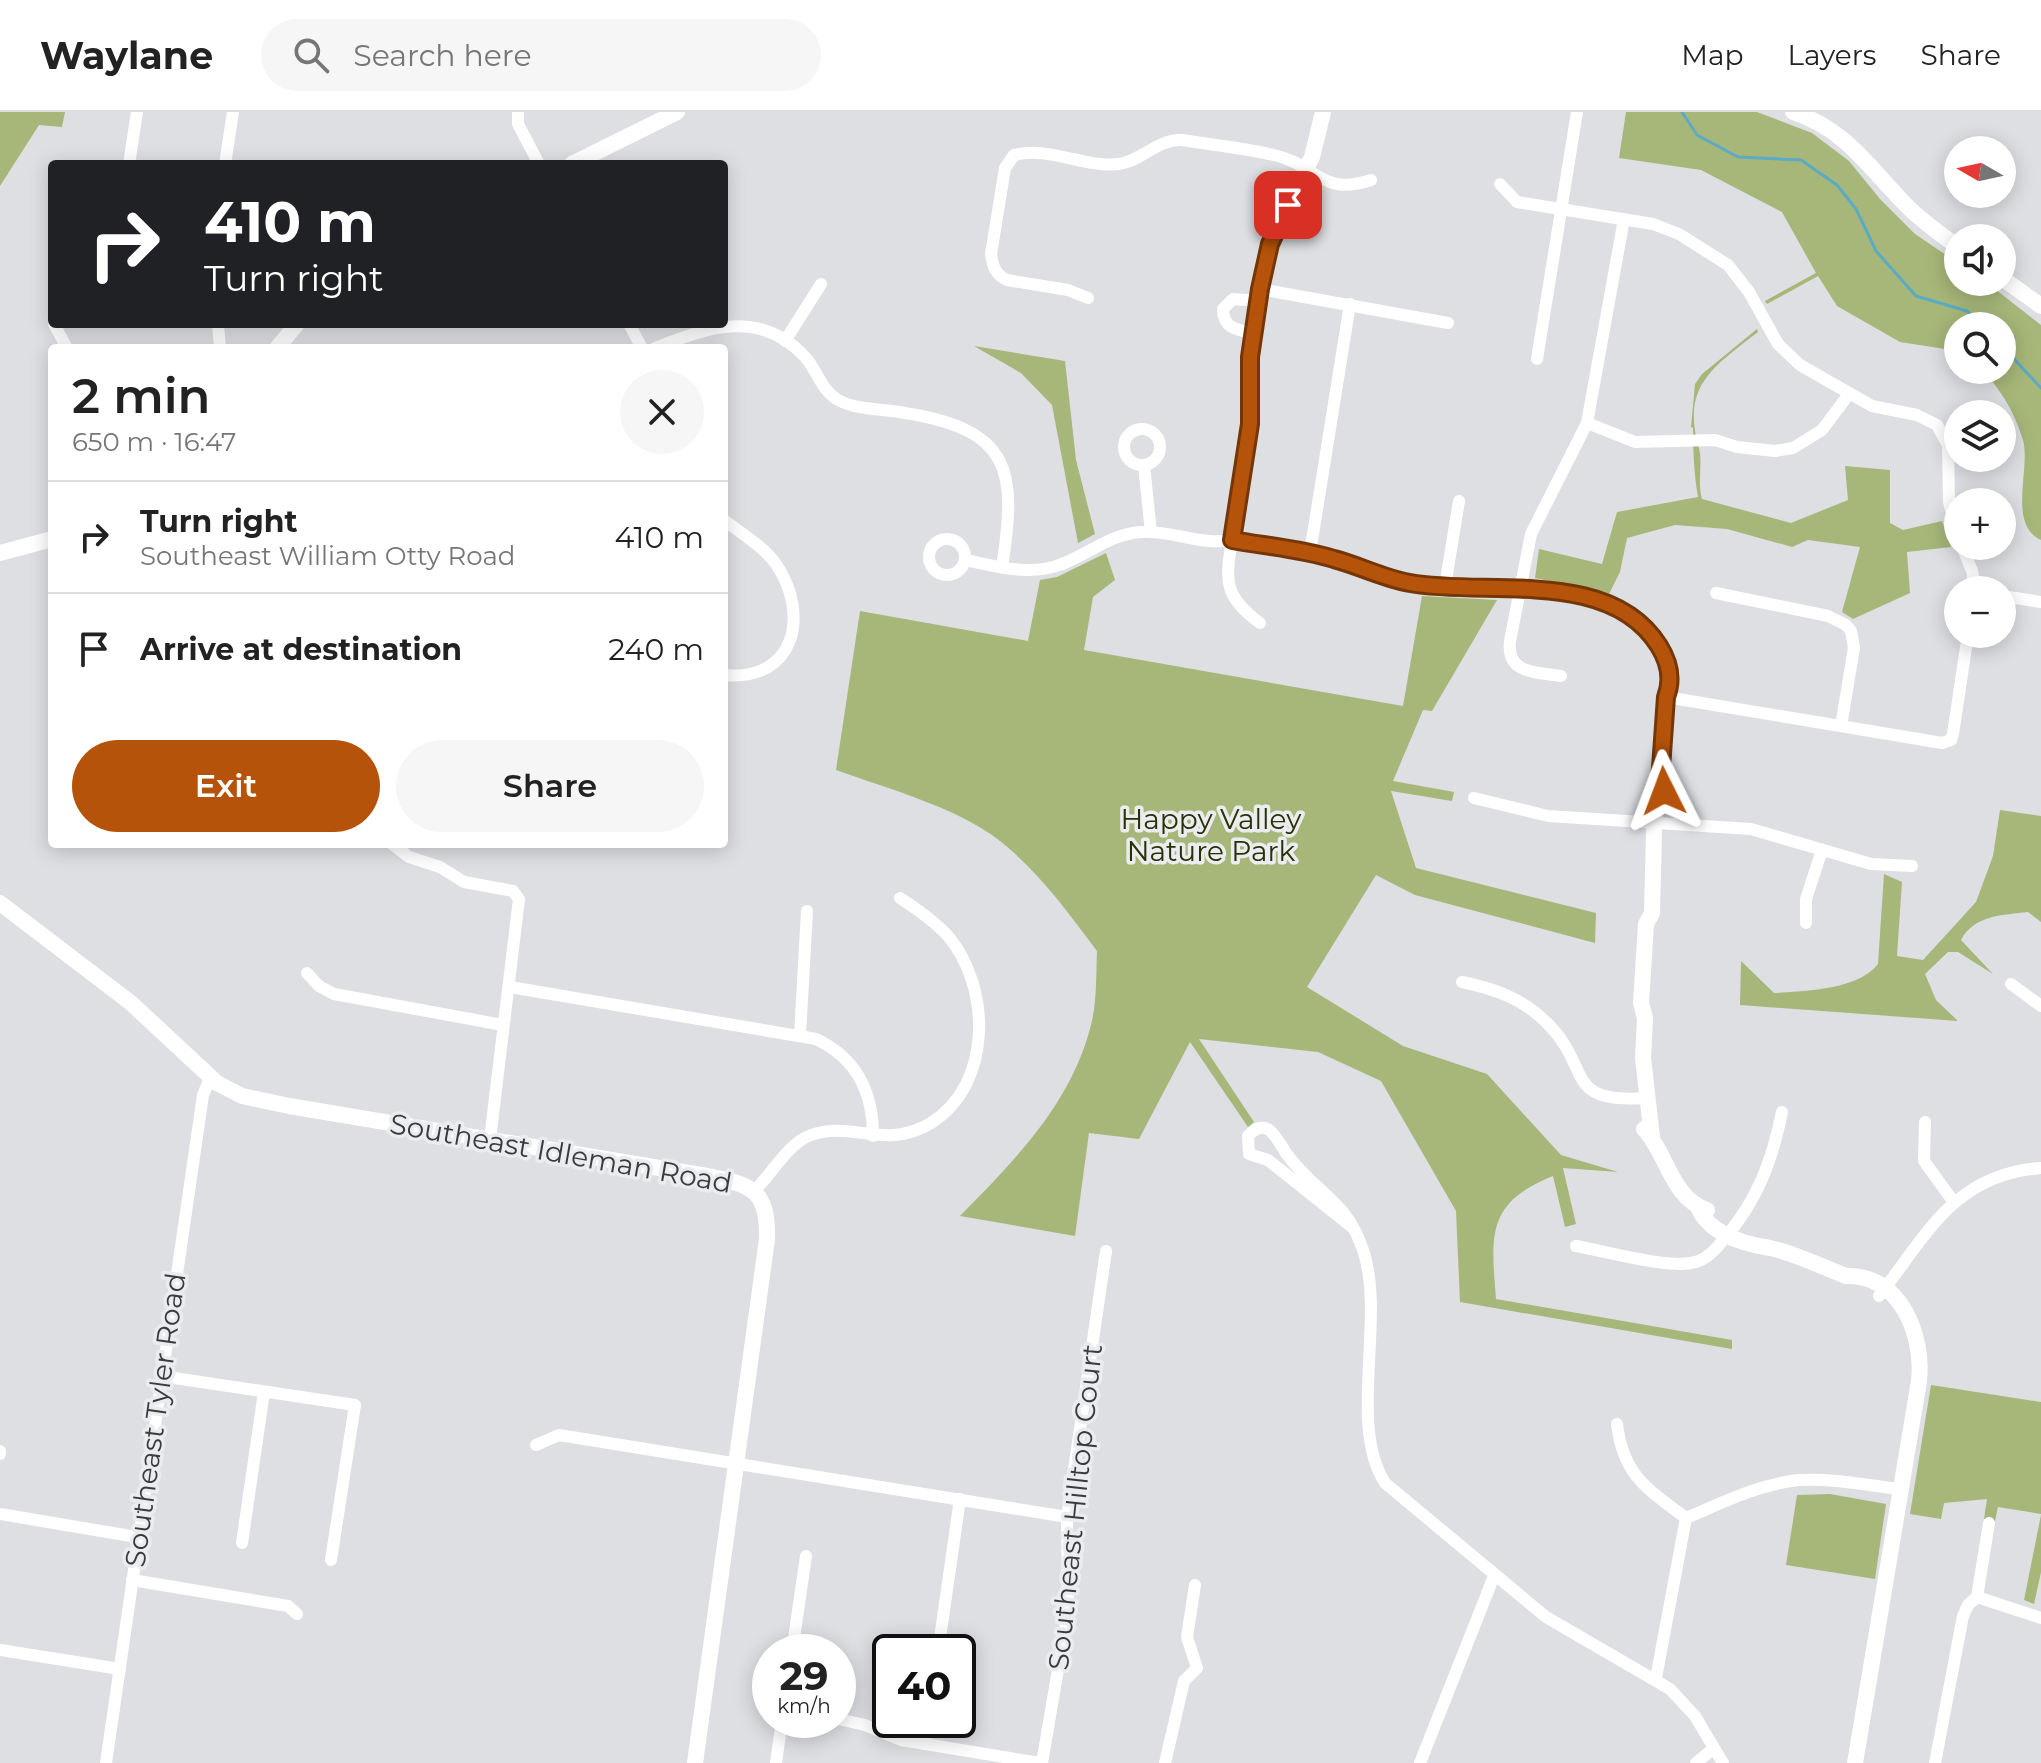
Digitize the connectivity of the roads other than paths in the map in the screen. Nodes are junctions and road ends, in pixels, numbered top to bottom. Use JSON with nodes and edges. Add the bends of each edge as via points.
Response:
{"nodes":[{"id":1,"x":137,"y":112,"type":"edge"},
{"id":2,"x":233,"y":112,"type":"edge"},
{"id":3,"x":518,"y":112,"type":"edge"},
{"id":4,"x":677,"y":112,"type":"edge"},
{"id":5,"x":1323,"y":112,"type":"edge"},
{"id":6,"x":1577,"y":112,"type":"edge"},
{"id":7,"x":1793,"y":112,"type":"edge"},
{"id":8,"x":130,"y":160,"type":"edge"},
{"id":9,"x":226,"y":160,"type":"edge"},
{"id":10,"x":537,"y":160,"type":"edge"},
{"id":11,"x":580,"y":160,"type":"edge"},
{"id":12,"x":1305,"y":170,"type":"junction"},
{"id":13,"x":1371,"y":180,"type":"dead end"},
{"id":14,"x":1500,"y":184,"type":"dead end"},
{"id":15,"x":1561,"y":209,"type":"junction"},
{"id":16,"x":1624,"y":219,"type":"junction"},
{"id":17,"x":1944,"y":236,"type":"edge"},
{"id":18,"x":821,"y":284,"type":"dead end"},
{"id":19,"x":2016,"y":288,"type":"edge"},
{"id":20,"x":1259,"y":295,"type":"junction"},
{"id":21,"x":1088,"y":298,"type":"dead end"},
{"id":22,"x":1350,"y":304,"type":"junction"},
{"id":23,"x":2041,"y":306,"type":"edge"},
{"id":24,"x":1448,"y":323,"type":"dead end"},
{"id":25,"x":728,"y":326,"type":"edge"},
{"id":26,"x":294,"y":328,"type":"edge"},
{"id":27,"x":711,"y":328,"type":"edge"},
{"id":28,"x":1254,"y":333,"type":"junction"},
{"id":29,"x":785,"y":341,"type":"junction"},
{"id":30,"x":280,"y":344,"type":"edge"},
{"id":31,"x":666,"y":344,"type":"edge"},
{"id":32,"x":1537,"y":359,"type":"dead end"},
{"id":33,"x":1849,"y":394,"type":"junction"},
{"id":34,"x":1587,"y":423,"type":"junction"},
{"id":35,"x":1144,"y":466,"type":"dead end"},
{"id":36,"x":1949,"y":488,"type":"edge"},
{"id":37,"x":1459,"y":501,"type":"dead end"},
{"id":38,"x":728,"y":523,"type":"edge"},
{"id":39,"x":1151,"y":532,"type":"junction"},
{"id":40,"x":48,"y":540,"type":"edge"},
{"id":41,"x":1232,"y":540,"type":"junction"},
{"id":42,"x":0,"y":553,"type":"edge"},
{"id":43,"x":1310,"y":553,"type":"junction"},
{"id":44,"x":965,"y":560,"type":"dead end"},
{"id":45,"x":1002,"y":567,"type":"junction"},
{"id":46,"x":1445,"y":586,"type":"junction"},
{"id":47,"x":1518,"y":590,"type":"junction"},
{"id":48,"x":1716,"y":593,"type":"dead end"},
{"id":49,"x":2016,"y":598,"type":"edge"},
{"id":50,"x":2041,"y":602,"type":"edge"},
{"id":51,"x":1260,"y":623,"type":"dead end"},
{"id":52,"x":1966,"y":648,"type":"edge"},
{"id":53,"x":728,"y":675,"type":"edge"},
{"id":54,"x":1561,"y":676,"type":"dead end"},
{"id":55,"x":1666,"y":697,"type":"junction"},
{"id":56,"x":1841,"y":726,"type":"junction"},
{"id":57,"x":1474,"y":798,"type":"dead end"},
{"id":58,"x":1657,"y":821,"type":"junction"},
{"id":59,"x":397,"y":848,"type":"edge"},
{"id":60,"x":1822,"y":850,"type":"junction"},
{"id":61,"x":1912,"y":866,"type":"dead end"},
{"id":62,"x":900,"y":898,"type":"dead end"},
{"id":63,"x":0,"y":903,"type":"edge"},
{"id":64,"x":807,"y":911,"type":"dead end"},
{"id":65,"x":1806,"y":923,"type":"dead end"},
{"id":66,"x":307,"y":973,"type":"dead end"},
{"id":67,"x":1462,"y":982,"type":"dead end"},
{"id":68,"x":2011,"y":984,"type":"dead end"},
{"id":69,"x":510,"y":987,"type":"junction"},
{"id":70,"x":2041,"y":1006,"type":"edge"},
{"id":71,"x":503,"y":1025,"type":"junction"},
{"id":72,"x":800,"y":1035,"type":"junction"},
{"id":73,"x":210,"y":1078,"type":"junction"},
{"id":74,"x":1643,"y":1098,"type":"junction"},
{"id":75,"x":1782,"y":1112,"type":"dead end"},
{"id":76,"x":1925,"y":1122,"type":"dead end"},
{"id":77,"x":873,"y":1136,"type":"junction"},
{"id":78,"x":490,"y":1139,"type":"junction"},
{"id":79,"x":2041,"y":1168,"type":"edge"},
{"id":80,"x":755,"y":1190,"type":"junction"},
{"id":81,"x":1953,"y":1201,"type":"junction"},
{"id":82,"x":1352,"y":1227,"type":"junction"},
{"id":83,"x":1731,"y":1231,"type":"junction"},
{"id":84,"x":1576,"y":1246,"type":"dead end"},
{"id":85,"x":1106,"y":1251,"type":"dead end"},
{"id":86,"x":1882,"y":1293,"type":"junction"},
{"id":87,"x":161,"y":1376,"type":"junction"},
{"id":88,"x":264,"y":1392,"type":"junction"},
{"id":89,"x":1617,"y":1424,"type":"dead end"},
{"id":90,"x":536,"y":1445,"type":"dead end"},
{"id":91,"x":735,"y":1461,"type":"junction"},
{"id":92,"x":1899,"y":1489,"type":"junction"},
{"id":93,"x":960,"y":1499,"type":"junction"},
{"id":94,"x":0,"y":1514,"type":"edge"},
{"id":95,"x":1067,"y":1517,"type":"junction"},
{"id":96,"x":1686,"y":1518,"type":"junction"},
{"id":97,"x":1989,"y":1523,"type":"dead end"},
{"id":98,"x":137,"y":1537,"type":"junction"},
{"id":99,"x":242,"y":1543,"type":"dead end"},
{"id":100,"x":806,"y":1556,"type":"dead end"},
{"id":101,"x":331,"y":1560,"type":"dead end"},
{"id":102,"x":1494,"y":1576,"type":"junction"},
{"id":103,"x":132,"y":1580,"type":"junction"},
{"id":104,"x":1195,"y":1585,"type":"dead end"},
{"id":105,"x":1977,"y":1597,"type":"junction"},
{"id":106,"x":297,"y":1614,"type":"dead end"},
{"id":107,"x":2041,"y":1618,"type":"edge"},
{"id":108,"x":795,"y":1634,"type":"edge"},
{"id":109,"x":941,"y":1634,"type":"edge"},
{"id":110,"x":0,"y":1650,"type":"edge"},
{"id":111,"x":120,"y":1669,"type":"junction"},
{"id":112,"x":1656,"y":1678,"type":"junction"},
{"id":113,"x":856,"y":1724,"type":"edge"},
{"id":114,"x":779,"y":1738,"type":"edge"},
{"id":115,"x":926,"y":1738,"type":"edge"},
{"id":116,"x":925,"y":1744,"type":"junction"},
{"id":117,"x":1714,"y":1748,"type":"junction"},
{"id":118,"x":106,"y":1763,"type":"edge"},
{"id":119,"x":695,"y":1763,"type":"edge"},
{"id":120,"x":776,"y":1763,"type":"edge"},
{"id":121,"x":1041,"y":1763,"type":"edge"},
{"id":122,"x":1165,"y":1763,"type":"edge"},
{"id":123,"x":1420,"y":1763,"type":"edge"},
{"id":124,"x":1696,"y":1763,"type":"edge"},
{"id":125,"x":1723,"y":1763,"type":"edge"},
{"id":126,"x":1855,"y":1763,"type":"edge"},
{"id":127,"x":1935,"y":1763,"type":"edge"}],
"edges":[{"from":1,"to":8,"type":"street"},
{"from":2,"to":9,"type":"street"},
{"from":3,"to":10,"type":"street","via":[[518,124]]},
{"from":4,"to":11,"type":"street"},
{"from":5,"to":12,"type":"street"},
{"from":6,"to":15,"type":"street"},
{"from":7,"to":17,"type":"street","via":[[1851,143],[1910,210]]},
{"from":12,"to":13,"type":"street","via":[[1342,186]]},
{"from":12,"to":20,"type":"street","via":[[1270,244]]},
{"from":12,"to":21,"type":"street","via":[[1274,155],[1182,140],[1166,141],[1124,164],[1014,155],[1005,168],[993,267],[1007,280]]},
{"from":14,"to":15,"type":"street","via":[[1517,202]]},
{"from":15,"to":16,"type":"street"},
{"from":15,"to":32,"type":"street"},
{"from":16,"to":33,"type":"street","via":[[1666,228],[1717,256],[1749,292],[1789,355]]},
{"from":16,"to":34,"type":"street"},
{"from":18,"to":29,"type":"street"},
{"from":19,"to":23,"type":"street"},
{"from":20,"to":22,"type":"street"},
{"from":20,"to":28,"type":"street"},
{"from":20,"to":28,"type":"street","via":[[1233,299],[1223,309],[1230,327]]},
{"from":22,"to":24,"type":"street"},
{"from":22,"to":43,"type":"street"},
{"from":25,"to":29,"type":"street"},
{"from":26,"to":30,"type":"street"},
{"from":27,"to":31,"type":"street"},
{"from":28,"to":41,"type":"street","via":[[1250,424]]},
{"from":29,"to":45,"type":"street","via":[[840,401],[947,420],[991,449],[1010,488]]},
{"from":33,"to":34,"type":"street","via":[[1822,430],[1793,448],[1775,451],[1715,440],[1635,442]]},
{"from":33,"to":36,"type":"street","via":[[1937,425],[1948,445]]},
{"from":34,"to":47,"type":"street","via":[[1535,524]]},
{"from":35,"to":39,"type":"street"},
{"from":37,"to":46,"type":"street"},
{"from":38,"to":53,"type":"street","via":[[775,562],[794,620],[788,648],[773,666],[755,674]]},
{"from":39,"to":41,"type":"street","via":[[1217,543]]},
{"from":39,"to":45,"type":"street","via":[[1112,538],[1061,565],[1024,571]]},
{"from":40,"to":42,"type":"street"},
{"from":41,"to":43,"type":"street"},
{"from":41,"to":51,"type":"street","via":[[1227,572],[1231,594]]},
{"from":43,"to":46,"type":"street","via":[[1397,580]]},
{"from":44,"to":45,"type":"street"},
{"from":46,"to":47,"type":"street"},
{"from":47,"to":54,"type":"street","via":[[1509,657],[1522,669]]},
{"from":47,"to":55,"type":"street","via":[[1534,600],[1600,611],[1626,624],[1654,657]]},
{"from":48,"to":56,"type":"street","via":[[1828,616],[1846,625],[1854,648]]},
{"from":49,"to":50,"type":"street"},
{"from":52,"to":56,"type":"street","via":[[1951,740],[1942,743]]},
{"from":55,"to":56,"type":"street"},
{"from":55,"to":58,"type":"street","via":[[1660,782],[1664,791]]},
{"from":57,"to":58,"type":"street","via":[[1548,816]]},
{"from":58,"to":60,"type":"street","via":[[1751,829]]},
{"from":58,"to":74,"type":"street","via":[[1660,856],[1654,866],[1641,1003]]},
{"from":59,"to":69,"type":"street","via":[[464,882],[513,891],[520,907]]},
{"from":60,"to":61,"type":"street","via":[[1871,864]]},
{"from":60,"to":65,"type":"street","via":[[1806,899]]},
{"from":62,"to":77,"type":"street","via":[[948,936],[966,965],[978,1005],[978,1043],[964,1086],[945,1111],[910,1132]]},
{"from":63,"to":73,"type":"street","name":"Southeast Idleman Road","via":[[131,1003]]},
{"from":64,"to":72,"type":"street"},
{"from":66,"to":71,"type":"street","via":[[334,994]]},
{"from":67,"to":74,"type":"street","via":[[1507,994],[1537,1013],[1561,1039],[1577,1076],[1590,1090],[1608,1098]]},
{"from":68,"to":70,"type":"street"},
{"from":69,"to":71,"type":"street"},
{"from":69,"to":72,"type":"street"},
{"from":71,"to":78,"type":"street"},
{"from":72,"to":77,"type":"street","via":[[830,1046],[855,1068],[869,1098]]},
{"from":73,"to":78,"type":"street","name":"Southeast Idleman Road","via":[[234,1093],[274,1104]]},
{"from":73,"to":87,"type":"street","name":"Southeast Tyler Road","via":[[203,1095]]},
{"from":74,"to":83,"type":"street","via":[[1652,1137],[1671,1177],[1698,1207]]},
{"from":75,"to":83,"type":"street","via":[[1768,1172]]},
{"from":76,"to":81,"type":"street","via":[[1924,1161]]},
{"from":77,"to":80,"type":"street","via":[[833,1131],[811,1135],[794,1146]]},
{"from":78,"to":80,"type":"street","name":"Southeast Idleman Road","via":[[731,1181]]},
{"from":79,"to":81,"type":"street","via":[[2000,1176]]},
{"from":80,"to":91,"type":"street","name":"Southeast Idleman Road","via":[[766,1213],[767,1239]]},
{"from":81,"to":86,"type":"street"},
{"from":82,"to":82,"type":"street","via":[[1342,1206],[1292,1161],[1275,1133],[1264,1127],[1254,1130],[1246,1146],[1249,1154],[1268,1160]]},
{"from":82,"to":102,"type":"street","via":[[1369,1277],[1370,1435],[1375,1463],[1399,1498]]},
{"from":83,"to":84,"type":"street","via":[[1705,1258],[1690,1264]]},
{"from":83,"to":86,"type":"street","via":[[1857,1276]]},
{"from":85,"to":95,"type":"street","name":"Southeast Hilltop Court"},
{"from":86,"to":92,"type":"street","via":[[1909,1312],[1920,1366]]},
{"from":87,"to":88,"type":"street"},
{"from":87,"to":98,"type":"street","name":"Southeast Tyler Road"},
{"from":88,"to":99,"type":"street"},
{"from":88,"to":101,"type":"street","via":[[355,1405]]},
{"from":89,"to":96,"type":"street","via":[[1627,1466]]},
{"from":90,"to":91,"type":"street","via":[[559,1435]]},
{"from":91,"to":93,"type":"street"},
{"from":91,"to":119,"type":"street","name":"Southeast Idleman Road"},
{"from":92,"to":96,"type":"street","via":[[1800,1480],[1757,1489]]},
{"from":92,"to":126,"type":"street"},
{"from":93,"to":95,"type":"street"},
{"from":93,"to":109,"type":"street"},
{"from":94,"to":98,"type":"street"},
{"from":95,"to":121,"type":"street","name":"Southeast Hilltop Court","via":[[1068,1611]]},
{"from":96,"to":112,"type":"street"},
{"from":97,"to":105,"type":"street"},
{"from":98,"to":103,"type":"street","name":"Southeast Tyler Road"},
{"from":100,"to":108,"type":"street"},
{"from":102,"to":112,"type":"street","via":[[1574,1636]]},
{"from":102,"to":123,"type":"street"},
{"from":103,"to":106,"type":"street","via":[[288,1606]]},
{"from":103,"to":111,"type":"street","name":"Southeast Tyler Road"},
{"from":104,"to":122,"type":"street","via":[[1187,1637],[1197,1668],[1184,1681]]},
{"from":105,"to":107,"type":"street"},
{"from":105,"to":127,"type":"street","via":[[1963,1616]]},
{"from":110,"to":111,"type":"street"},
{"from":111,"to":118,"type":"street","name":"Southeast Tyler Road"},
{"from":112,"to":117,"type":"street","via":[[1687,1706]]},
{"from":113,"to":116,"type":"street"},
{"from":114,"to":120,"type":"street"},
{"from":115,"to":116,"type":"street"},
{"from":116,"to":121,"type":"street"},
{"from":117,"to":124,"type":"street"},
{"from":117,"to":125,"type":"street"}]}
